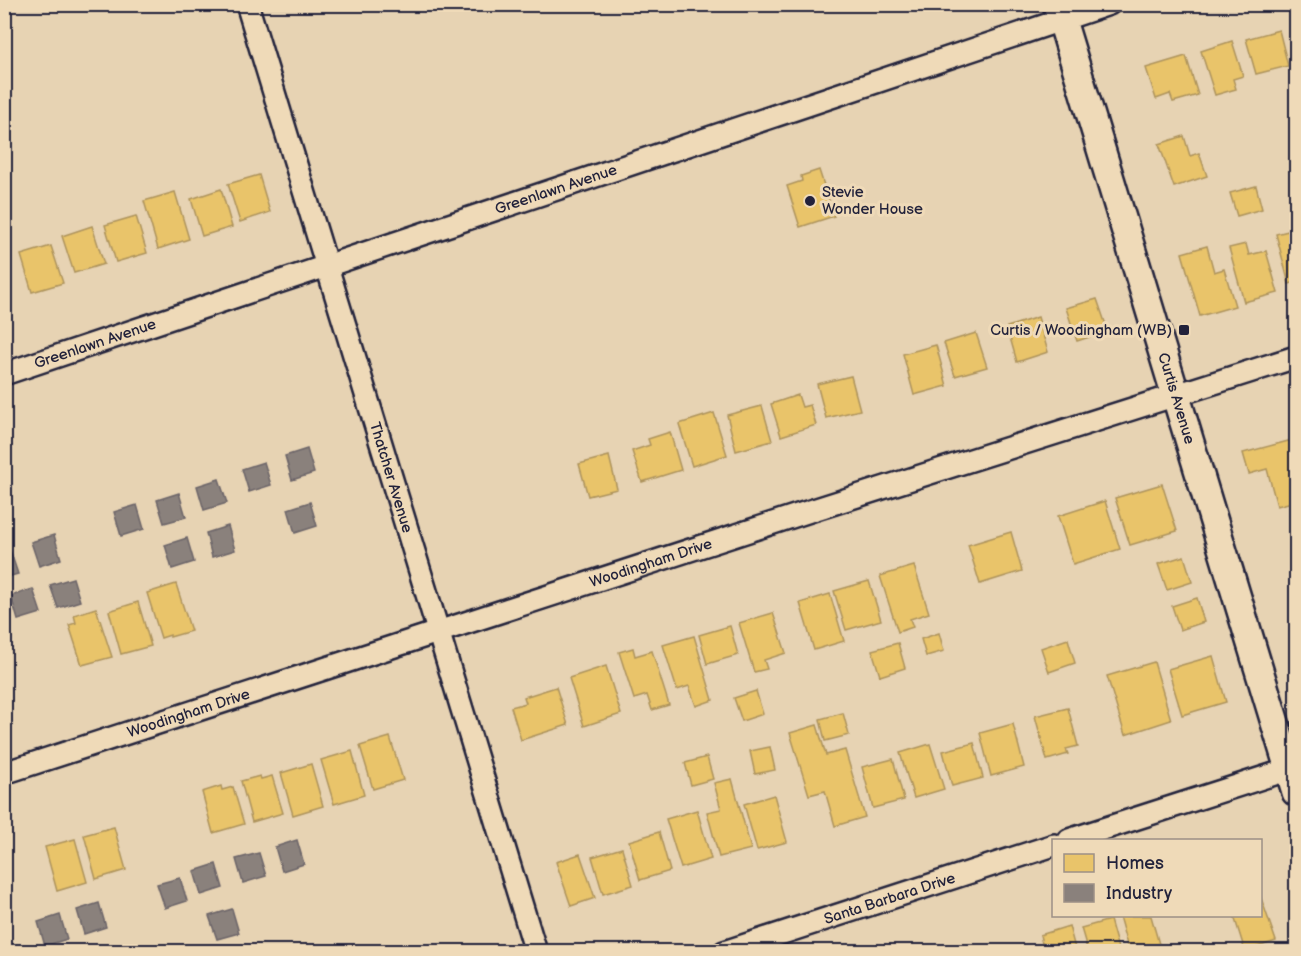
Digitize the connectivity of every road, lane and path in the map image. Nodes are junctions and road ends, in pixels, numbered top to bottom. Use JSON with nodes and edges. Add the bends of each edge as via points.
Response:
{"nodes":[{"id":1,"x":247,"y":4,"type":"edge"},
{"id":2,"x":1109,"y":4,"type":"edge"},
{"id":3,"x":1059,"y":12,"type":"edge"},
{"id":4,"x":326,"y":266,"type":"junction"},
{"id":5,"x":1296,"y":357,"type":"edge"},
{"id":6,"x":4,"y":374,"type":"edge"},
{"id":7,"x":1176,"y":396,"type":"junction"},
{"id":8,"x":439,"y":632,"type":"junction"},
{"id":9,"x":4,"y":774,"type":"edge"},
{"id":10,"x":1294,"y":776,"type":"edge"},
{"id":11,"x":1073,"y":839,"type":"edge"},
{"id":12,"x":1052,"y":846,"type":"edge"},
{"id":13,"x":536,"y":951,"type":"edge"},
{"id":14,"x":724,"y":951,"type":"edge"}],
"edges":[{"from":1,"to":4,"type":"street","name":"Thatcher Avenue"},
{"from":2,"to":3,"type":"street","name":"Greenlawn Avenue"},
{"from":3,"to":4,"type":"street","name":"Greenlawn Avenue"},
{"from":3,"to":7,"type":"street","name":"Curtis Avenue"},
{"from":4,"to":6,"type":"street","name":"Greenlawn Avenue"},
{"from":4,"to":8,"type":"street","name":"Thatcher Avenue"},
{"from":5,"to":7,"type":"street","name":"Woodingham Drive"},
{"from":7,"to":8,"type":"street","name":"Woodingham Drive"},
{"from":7,"to":10,"type":"street","name":"Curtis Avenue"},
{"from":8,"to":9,"type":"street","name":"Woodingham Drive"},
{"from":8,"to":13,"type":"street","name":"Thatcher Avenue"},
{"from":10,"to":11,"type":"street"},
{"from":12,"to":14,"type":"street","name":"Santa Barbara Drive"}]}
